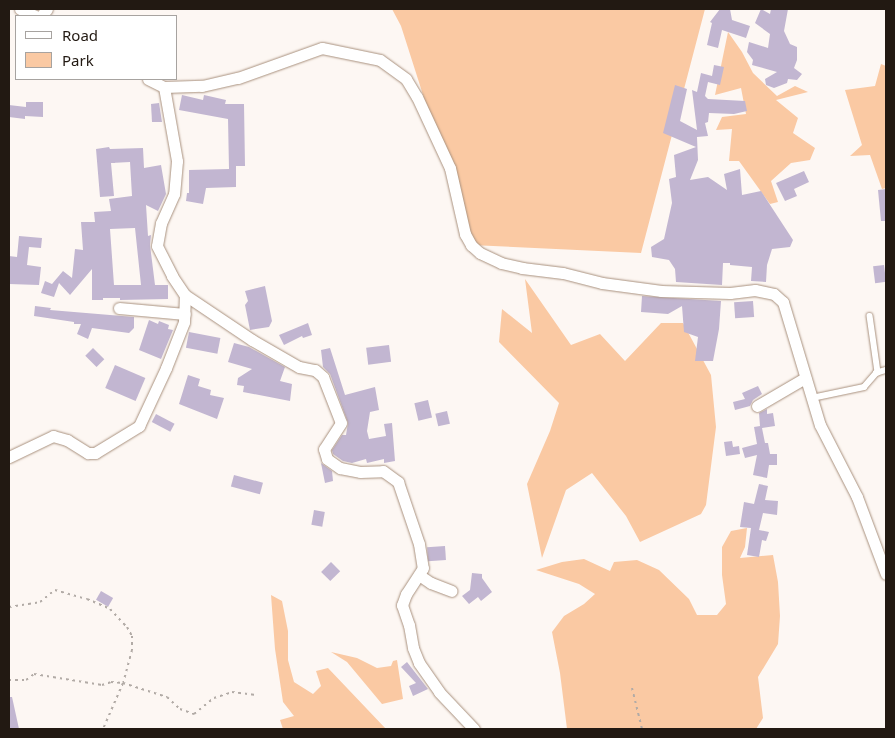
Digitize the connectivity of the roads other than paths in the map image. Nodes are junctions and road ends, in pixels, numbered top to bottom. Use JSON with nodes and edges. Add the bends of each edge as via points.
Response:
{"nodes":[{"id":1,"x":20,"y":9,"type":"edge"},
{"id":2,"x":34,"y":15,"type":"edge"},
{"id":3,"x":150,"y":80,"type":"edge"},
{"id":4,"x":164,"y":87,"type":"junction"},
{"id":5,"x":185,"y":295,"type":"junction"},
{"id":6,"x":119,"y":308,"type":"dead end"},
{"id":7,"x":185,"y":314,"type":"junction"},
{"id":8,"x":870,"y":316,"type":"dead end"},
{"id":9,"x":886,"y":370,"type":"edge"},
{"id":10,"x":878,"y":372,"type":"junction"},
{"id":11,"x":805,"y":378,"type":"junction"},
{"id":12,"x":811,"y":398,"type":"junction"},
{"id":13,"x":757,"y":406,"type":"dead end"},
{"id":14,"x":9,"y":457,"type":"edge"},
{"id":15,"x":886,"y":574,"type":"edge"},
{"id":16,"x":419,"y":575,"type":"junction"},
{"id":17,"x":452,"y":591,"type":"dead end"},
{"id":18,"x":474,"y":729,"type":"edge"}],
"edges":[{"from":1,"to":2,"type":"street"},
{"from":3,"to":4,"type":"street"},
{"from":4,"to":5,"type":"street","via":[[178,161],[174,194],[161,223],[157,246]]},
{"from":4,"to":11,"type":"street","via":[[202,86],[238,78],[322,48],[380,60],[406,79],[417,97],[450,168],[465,234],[480,253],[501,263],[563,272],[602,283],[661,291],[730,293],[755,290],[774,294],[783,302]]},
{"from":5,"to":7,"type":"street"},
{"from":5,"to":16,"type":"street","via":[[252,340],[299,367],[315,370],[323,377],[341,423],[324,449],[327,459],[340,468],[360,472],[383,471],[398,482],[422,556],[423,568]]},
{"from":6,"to":7,"type":"street"},
{"from":7,"to":14,"type":"street","via":[[166,368],[140,426],[95,453],[88,453],[67,440],[53,436]]},
{"from":8,"to":10,"type":"lane"},
{"from":9,"to":10,"type":"lane"},
{"from":10,"to":12,"type":"lane","via":[[864,387]]},
{"from":11,"to":12,"type":"street"},
{"from":11,"to":13,"type":"street"},
{"from":12,"to":15,"type":"street","via":[[820,425],[857,497]]},
{"from":16,"to":17,"type":"street"},
{"from":16,"to":18,"type":"street","via":[[402,605],[413,648],[439,692]]}]}
